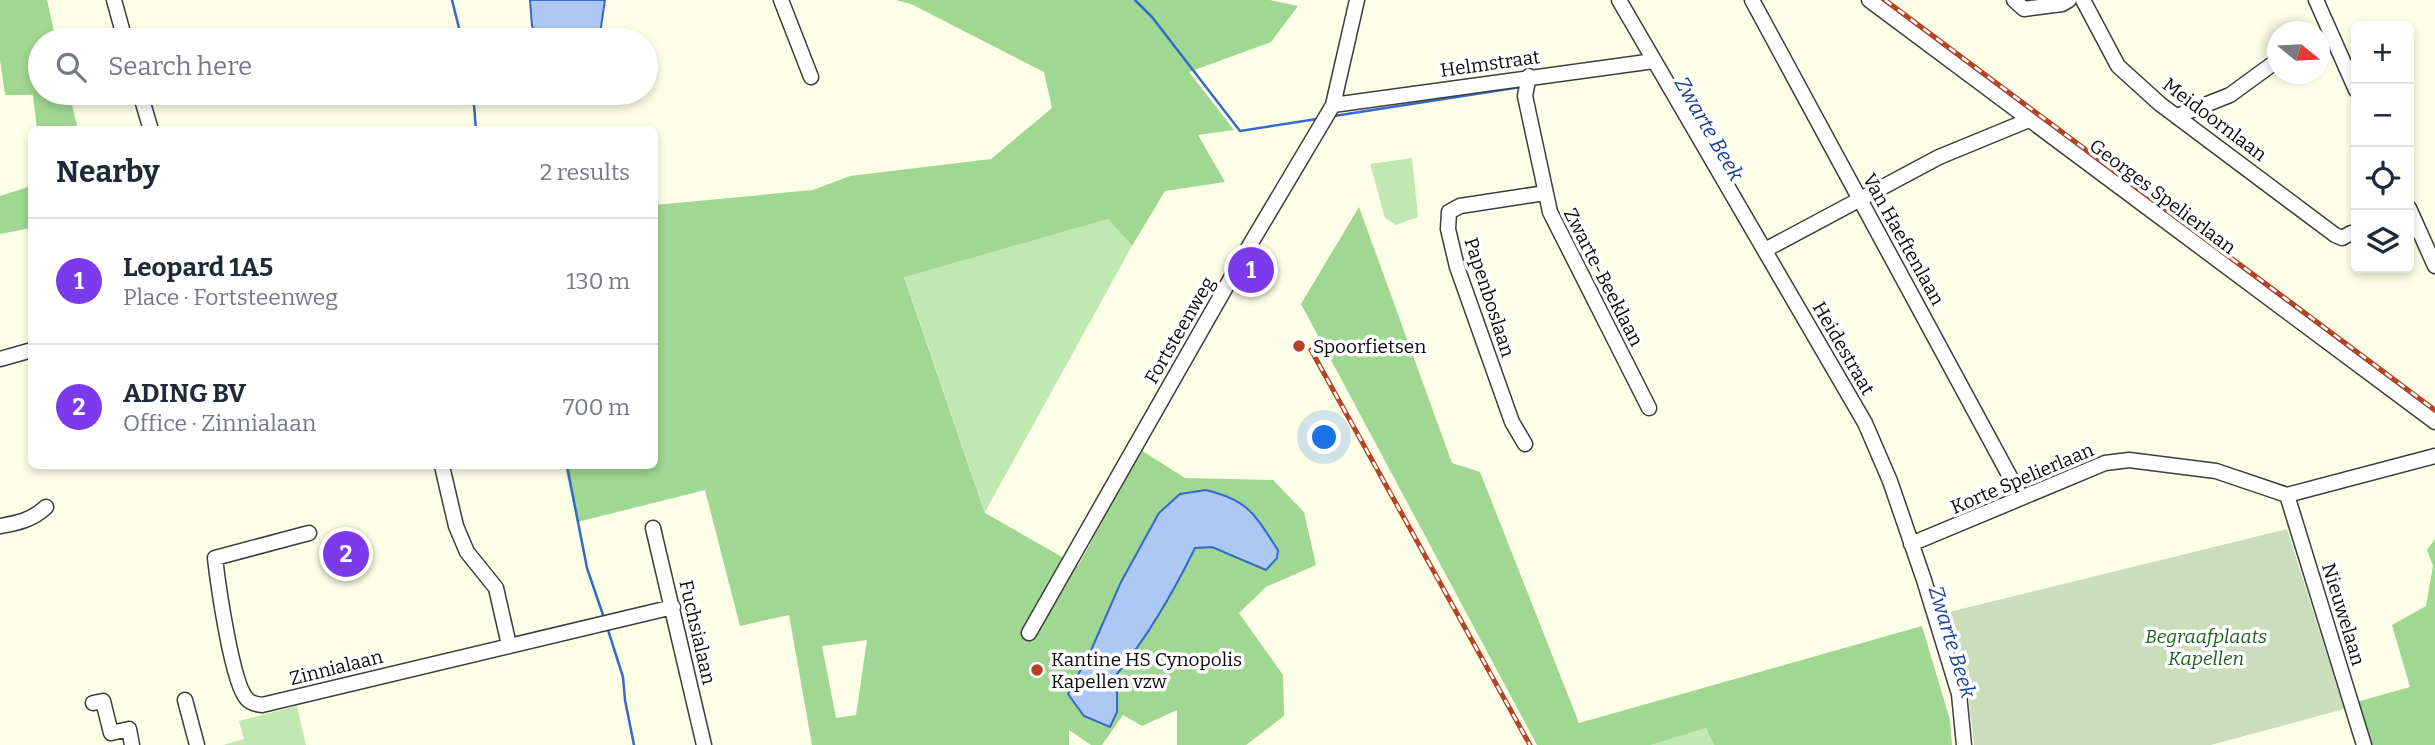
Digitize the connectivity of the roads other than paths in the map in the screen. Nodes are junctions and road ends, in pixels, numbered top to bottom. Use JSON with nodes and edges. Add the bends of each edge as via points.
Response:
{"nodes":[{"id":1,"x":114,"y":0,"type":"edge"},
{"id":2,"x":782,"y":0,"type":"edge"},
{"id":3,"x":1357,"y":0,"type":"edge"},
{"id":4,"x":1619,"y":0,"type":"edge"},
{"id":5,"x":1752,"y":0,"type":"edge"},
{"id":6,"x":1869,"y":0,"type":"edge"},
{"id":7,"x":2014,"y":0,"type":"edge"},
{"id":8,"x":2069,"y":0,"type":"edge"},
{"id":9,"x":2083,"y":0,"type":"edge"},
{"id":10,"x":2316,"y":0,"type":"edge"},
{"id":11,"x":2322,"y":21,"type":"edge"},
{"id":12,"x":122,"y":28,"type":"edge"},
{"id":13,"x":2330,"y":40,"type":"edge"},
{"id":14,"x":1654,"y":61,"type":"junction"},
{"id":15,"x":2267,"y":68,"type":"edge"},
{"id":16,"x":1529,"y":76,"type":"junction"},
{"id":17,"x":811,"y":77,"type":"dead end"},
{"id":18,"x":2353,"y":84,"type":"edge"},
{"id":19,"x":144,"y":105,"type":"edge"},
{"id":20,"x":1333,"y":105,"type":"junction"},
{"id":21,"x":2177,"y":116,"type":"junction"},
{"id":22,"x":2029,"y":120,"type":"junction"},
{"id":23,"x":150,"y":126,"type":"edge"},
{"id":24,"x":1545,"y":193,"type":"junction"},
{"id":25,"x":1860,"y":201,"type":"junction"},
{"id":26,"x":2410,"y":210,"type":"edge"},
{"id":27,"x":2351,"y":233,"type":"dead end"},
{"id":28,"x":1765,"y":250,"type":"junction"},
{"id":29,"x":2435,"y":266,"type":"edge"},
{"id":30,"x":28,"y":351,"type":"edge"},
{"id":31,"x":0,"y":359,"type":"edge"},
{"id":32,"x":1649,"y":408,"type":"dead end"},
{"id":33,"x":2435,"y":422,"type":"edge"},
{"id":34,"x":1525,"y":444,"type":"dead end"},
{"id":35,"x":2435,"y":456,"type":"edge"},
{"id":36,"x":443,"y":469,"type":"edge"},
{"id":37,"x":2287,"y":495,"type":"junction"},
{"id":38,"x":2021,"y":497,"type":"junction"},
{"id":39,"x":46,"y":507,"type":"dead end"},
{"id":40,"x":0,"y":526,"type":"edge"},
{"id":41,"x":653,"y":528,"type":"dead end"},
{"id":42,"x":309,"y":533,"type":"dead end"},
{"id":43,"x":1912,"y":544,"type":"junction"},
{"id":44,"x":673,"y":607,"type":"junction"},
{"id":45,"x":1029,"y":633,"type":"dead end"},
{"id":46,"x":509,"y":645,"type":"junction"},
{"id":47,"x":185,"y":700,"type":"dead end"},
{"id":48,"x":93,"y":703,"type":"dead end"},
{"id":49,"x":132,"y":745,"type":"edge"},
{"id":50,"x":197,"y":745,"type":"edge"},
{"id":51,"x":704,"y":745,"type":"edge"},
{"id":52,"x":1964,"y":745,"type":"edge"},
{"id":53,"x":2364,"y":745,"type":"edge"}],
"edges":[{"from":1,"to":12,"type":"street"},
{"from":2,"to":17,"type":"street"},
{"from":3,"to":20,"type":"street","name":"Fortsteenweg"},
{"from":4,"to":14,"type":"street","name":"Heidestraat"},
{"from":5,"to":25,"type":"street","name":"Van Haeftenlaan"},
{"from":6,"to":22,"type":"street","name":"Georges Spelierlaan"},
{"from":7,"to":8,"type":"street","via":[[2024,9]]},
{"from":9,"to":21,"type":"street","name":"Meidoornlaan","via":[[2118,65]]},
{"from":10,"to":11,"type":"street"},
{"from":13,"to":18,"type":"street"},
{"from":14,"to":16,"type":"street","name":"Helmstraat"},
{"from":14,"to":28,"type":"street","name":"Heidestraat"},
{"from":15,"to":21,"type":"street","via":[[2230,95]]},
{"from":16,"to":20,"type":"street","name":"Helmstraat"},
{"from":16,"to":24,"type":"street","name":"Zwarte-Beeklaan","via":[[1525,96]]},
{"from":19,"to":23,"type":"street"},
{"from":20,"to":45,"type":"street","name":"Fortsteenweg"},
{"from":21,"to":27,"type":"street","name":"Meidoornlaan","via":[[2335,235],[2342,238]]},
{"from":22,"to":25,"type":"street","via":[[1939,157]]},
{"from":22,"to":33,"type":"street","name":"Georges Spelierlaan"},
{"from":24,"to":32,"type":"street","name":"Zwarte-Beeklaan","via":[[1550,212]]},
{"from":24,"to":34,"type":"street","name":"Papenboslaan","via":[[1460,206],[1449,212],[1448,221],[1457,267],[1512,422]]},
{"from":25,"to":28,"type":"street"},
{"from":25,"to":38,"type":"street","name":"Van Haeftenlaan"},
{"from":26,"to":29,"type":"street"},
{"from":28,"to":43,"type":"street","name":"Heidestraat","via":[[1865,423]]},
{"from":30,"to":31,"type":"street"},
{"from":35,"to":37,"type":"street"},
{"from":36,"to":46,"type":"street","via":[[467,552],[496,588]]},
{"from":37,"to":38,"type":"street","name":"Korte Spelierlaan","via":[[2216,471],[2129,460],[2105,463]]},
{"from":37,"to":53,"type":"street","name":"Nieuwelaan"},
{"from":38,"to":43,"type":"street","name":"Korte Spelierlaan"},
{"from":39,"to":40,"type":"street","via":[[23,522]]},
{"from":41,"to":44,"type":"street","name":"Fuchsialaan"},
{"from":42,"to":46,"type":"street","name":"Zinnialaan","via":[[215,558],[236,669],[246,699],[253,703],[262,705]]},
{"from":43,"to":52,"type":"street","name":"Heidestraat","via":[[1959,694]]},
{"from":44,"to":46,"type":"street","name":"Zinnialaan"},
{"from":44,"to":51,"type":"street","name":"Fuchsialaan"},
{"from":47,"to":50,"type":"street"},
{"from":48,"to":49,"type":"street","via":[[103,701],[111,733],[129,729]]}]}
